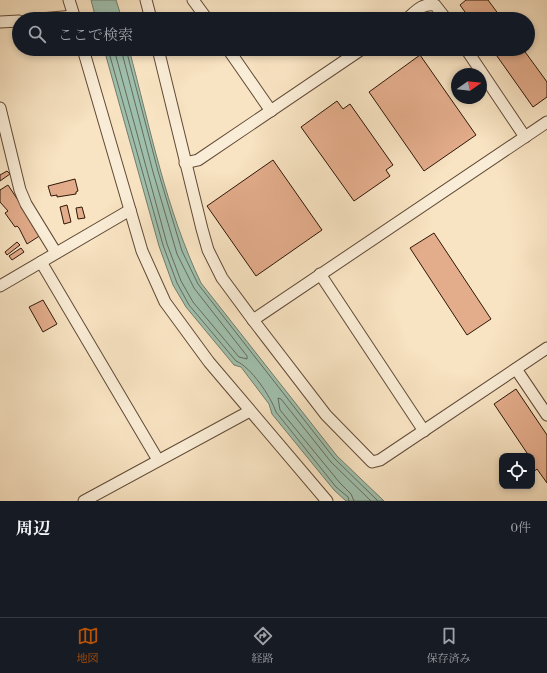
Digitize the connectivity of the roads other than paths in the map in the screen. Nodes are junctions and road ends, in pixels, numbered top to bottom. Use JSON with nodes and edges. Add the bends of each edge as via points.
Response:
{"nodes":[{"id":1,"x":69,"y":0,"type":"edge"},
{"id":2,"x":146,"y":0,"type":"edge"},
{"id":3,"x":193,"y":0,"type":"edge"},
{"id":4,"x":436,"y":2,"type":"edge"},
{"id":5,"x":415,"y":4,"type":"edge"},
{"id":6,"x":72,"y":12,"type":"edge"},
{"id":7,"x":149,"y":12,"type":"edge"},
{"id":8,"x":202,"y":12,"type":"edge"},
{"id":9,"x":442,"y":12,"type":"edge"},
{"id":10,"x":12,"y":21,"type":"edge"},
{"id":11,"x":0,"y":22,"type":"edge"},
{"id":12,"x":85,"y":56,"type":"edge"},
{"id":13,"x":160,"y":56,"type":"edge"},
{"id":14,"x":233,"y":56,"type":"edge"},
{"id":15,"x":352,"y":56,"type":"edge"},
{"id":16,"x":471,"y":56,"type":"edge"},
{"id":17,"x":0,"y":108,"type":"edge"},
{"id":18,"x":271,"y":111,"type":"junction"},
{"id":19,"x":547,"y":122,"type":"edge"},
{"id":20,"x":525,"y":137,"type":"junction"},
{"id":21,"x":185,"y":163,"type":"junction"},
{"id":22,"x":130,"y":210,"type":"junction"},
{"id":23,"x":56,"y":253,"type":"junction"},
{"id":24,"x":41,"y":262,"type":"junction"},
{"id":25,"x":320,"y":274,"type":"junction"},
{"id":26,"x":0,"y":286,"type":"edge"},
{"id":27,"x":253,"y":320,"type":"junction"},
{"id":28,"x":547,"y":348,"type":"edge"},
{"id":29,"x":516,"y":369,"type":"junction"},
{"id":30,"x":250,"y":411,"type":"junction"},
{"id":31,"x":547,"y":415,"type":"edge"},
{"id":32,"x":424,"y":431,"type":"junction"},
{"id":33,"x":158,"y":460,"type":"junction"},
{"id":34,"x":84,"y":501,"type":"edge"},
{"id":35,"x":327,"y":501,"type":"edge"}],
"edges":[{"from":1,"to":6,"type":"lane"},
{"from":2,"to":7,"type":"lane"},
{"from":3,"to":8,"type":"lane"},
{"from":4,"to":5,"type":"lane"},
{"from":4,"to":9,"type":"lane"},
{"from":10,"to":11,"type":"lane"},
{"from":12,"to":22,"type":"lane"},
{"from":13,"to":21,"type":"lane"},
{"from":14,"to":18,"type":"lane"},
{"from":15,"to":18,"type":"lane"},
{"from":16,"to":20,"type":"lane"},
{"from":17,"to":23,"type":"lane","via":[[20,190]]},
{"from":18,"to":21,"type":"lane","via":[[198,160]]},
{"from":19,"to":20,"type":"lane"},
{"from":20,"to":25,"type":"lane"},
{"from":21,"to":27,"type":"lane","via":[[208,250],[222,278]]},
{"from":22,"to":23,"type":"lane"},
{"from":22,"to":30,"type":"lane","via":[[142,251],[165,302],[209,362]]},
{"from":23,"to":24,"type":"lane"},
{"from":24,"to":26,"type":"lane"},
{"from":24,"to":33,"type":"lane"},
{"from":25,"to":27,"type":"lane"},
{"from":25,"to":32,"type":"lane"},
{"from":27,"to":32,"type":"lane","via":[[326,415],[372,462],[380,460]]},
{"from":28,"to":29,"type":"lane"},
{"from":29,"to":31,"type":"lane"},
{"from":29,"to":32,"type":"lane"},
{"from":30,"to":33,"type":"lane"},
{"from":30,"to":35,"type":"lane"},
{"from":33,"to":34,"type":"lane"}]}
